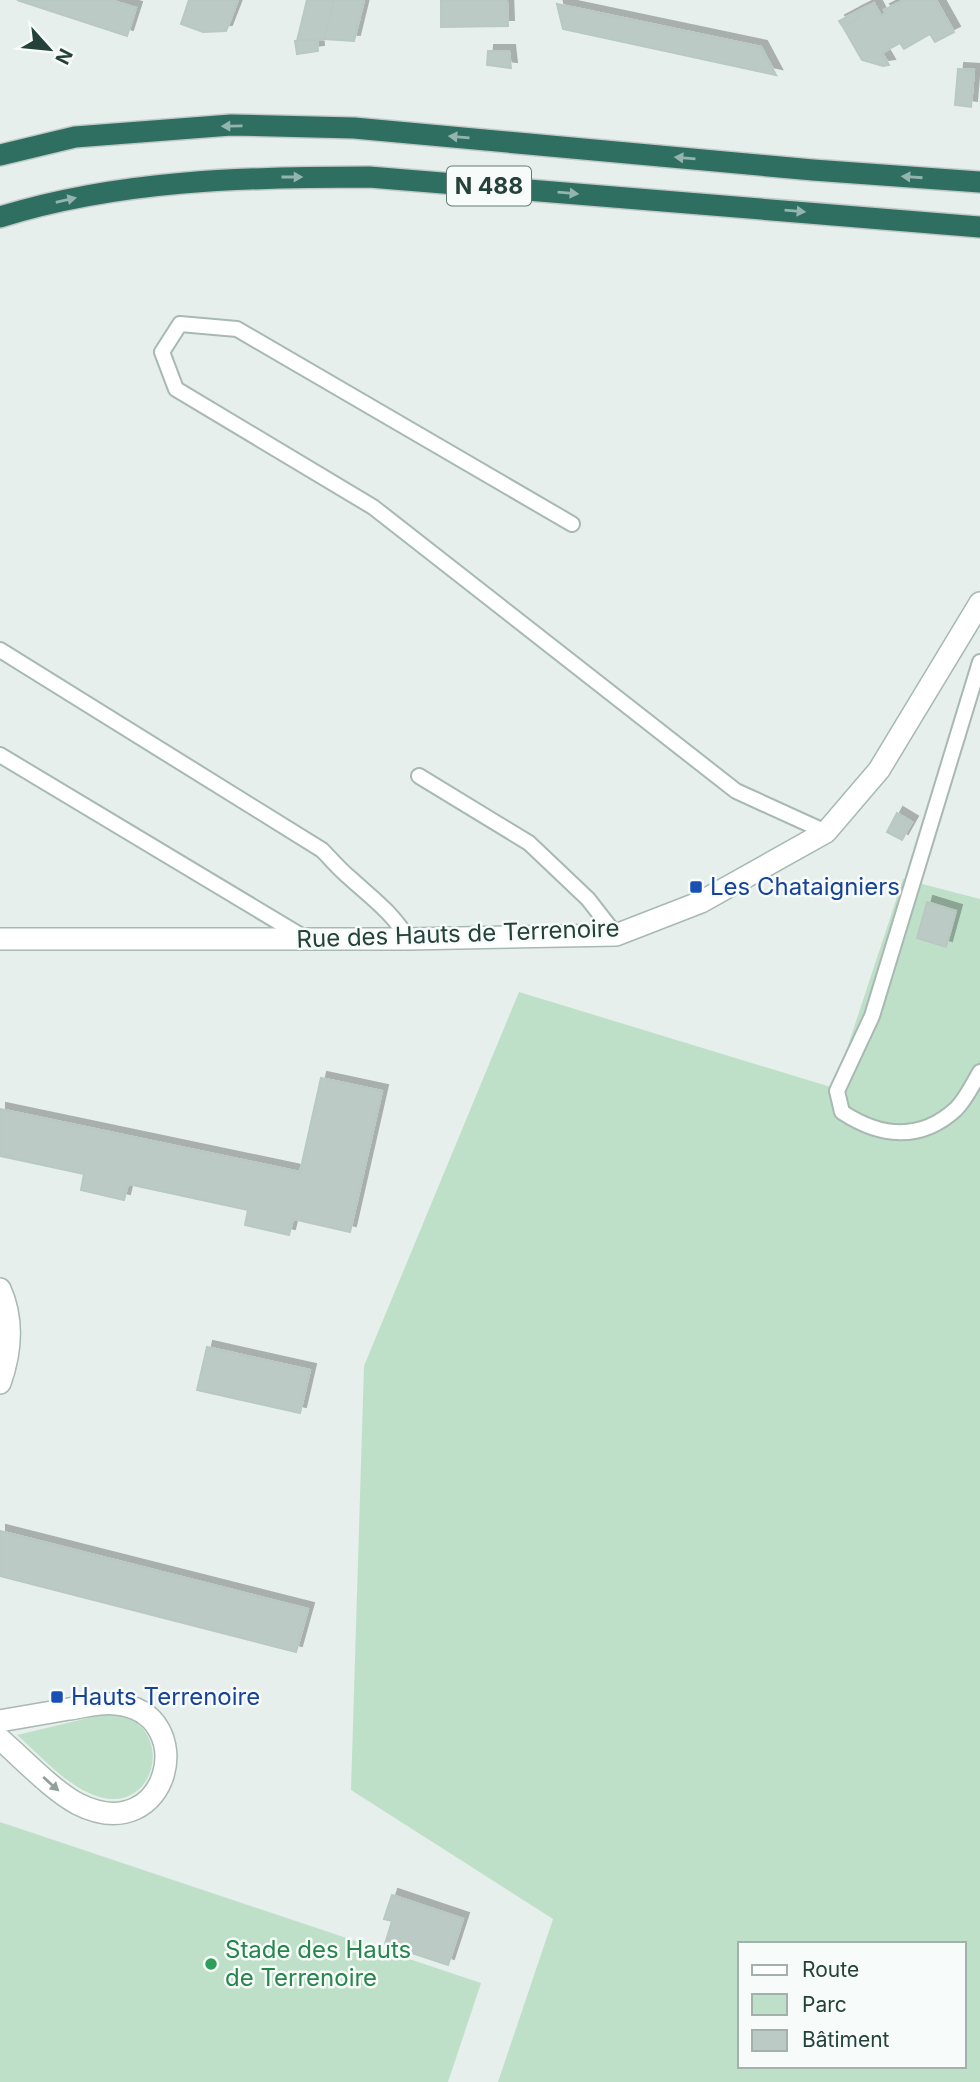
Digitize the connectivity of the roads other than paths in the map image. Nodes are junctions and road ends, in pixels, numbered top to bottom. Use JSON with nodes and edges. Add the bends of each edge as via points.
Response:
{"nodes":[{"id":1,"x":0,"y":155,"type":"edge"},
{"id":2,"x":980,"y":182,"type":"edge"},
{"id":3,"x":0,"y":217,"type":"edge"},
{"id":4,"x":980,"y":226,"type":"edge"},
{"id":5,"x":572,"y":524,"type":"dead end"},
{"id":6,"x":980,"y":603,"type":"edge"},
{"id":7,"x":0,"y":650,"type":"edge"},
{"id":8,"x":980,"y":662,"type":"edge"},
{"id":9,"x":0,"y":755,"type":"edge"},
{"id":10,"x":419,"y":776,"type":"dead end"},
{"id":11,"x":826,"y":832,"type":"junction"},
{"id":12,"x":616,"y":935,"type":"junction"},
{"id":13,"x":0,"y":939,"type":"edge"},
{"id":14,"x":307,"y":939,"type":"junction"},
{"id":15,"x":408,"y":939,"type":"junction"},
{"id":16,"x":980,"y":1072,"type":"edge"},
{"id":17,"x":0,"y":1289,"type":"edge"},
{"id":18,"x":0,"y":1383,"type":"edge"},
{"id":19,"x":0,"y":1721,"type":"edge"},
{"id":20,"x":0,"y":1739,"type":"edge"}],
"edges":[{"from":2,"to":1,"type":"highway","number":"N 488","one_way":true,"via":[[354,128],[231,125],[75,137]]},
{"from":3,"to":4,"type":"highway","number":"N 488","one_way":true,"via":[[94,193],[271,177],[369,177]]},
{"from":5,"to":11,"type":"lane","via":[[237,329],[180,324],[162,352],[176,389],[373,507],[736,792]]},
{"from":6,"to":11,"type":"street","name":"Rue des Hauts de Terrenoire","via":[[878,771]]},
{"from":7,"to":15,"type":"lane","via":[[322,850],[371,894]]},
{"from":8,"to":16,"type":"lane","via":[[872,1016],[837,1091],[842,1112],[863,1126],[891,1133],[928,1129],[957,1108]]},
{"from":9,"to":14,"type":"lane"},
{"from":10,"to":12,"type":"lane","via":[[529,843],[588,900]]},
{"from":11,"to":12,"type":"street","name":"Rue des Hauts de Terrenoire","via":[[701,902]]},
{"from":12,"to":15,"type":"street","name":"Rue des Hauts de Terrenoire"},
{"from":13,"to":14,"type":"street","name":"Rue des Hauts de Terrenoire"},
{"from":14,"to":15,"type":"street","name":"Rue des Hauts de Terrenoire"},
{"from":17,"to":18,"type":"street","via":[[10,1329]]},
{"from":20,"to":19,"type":"street","one_way":true,"via":[[64,1795],[94,1810],[137,1808],[148,1802],[165,1775],[164,1742],[148,1718],[135,1709],[96,1705]]}]}
